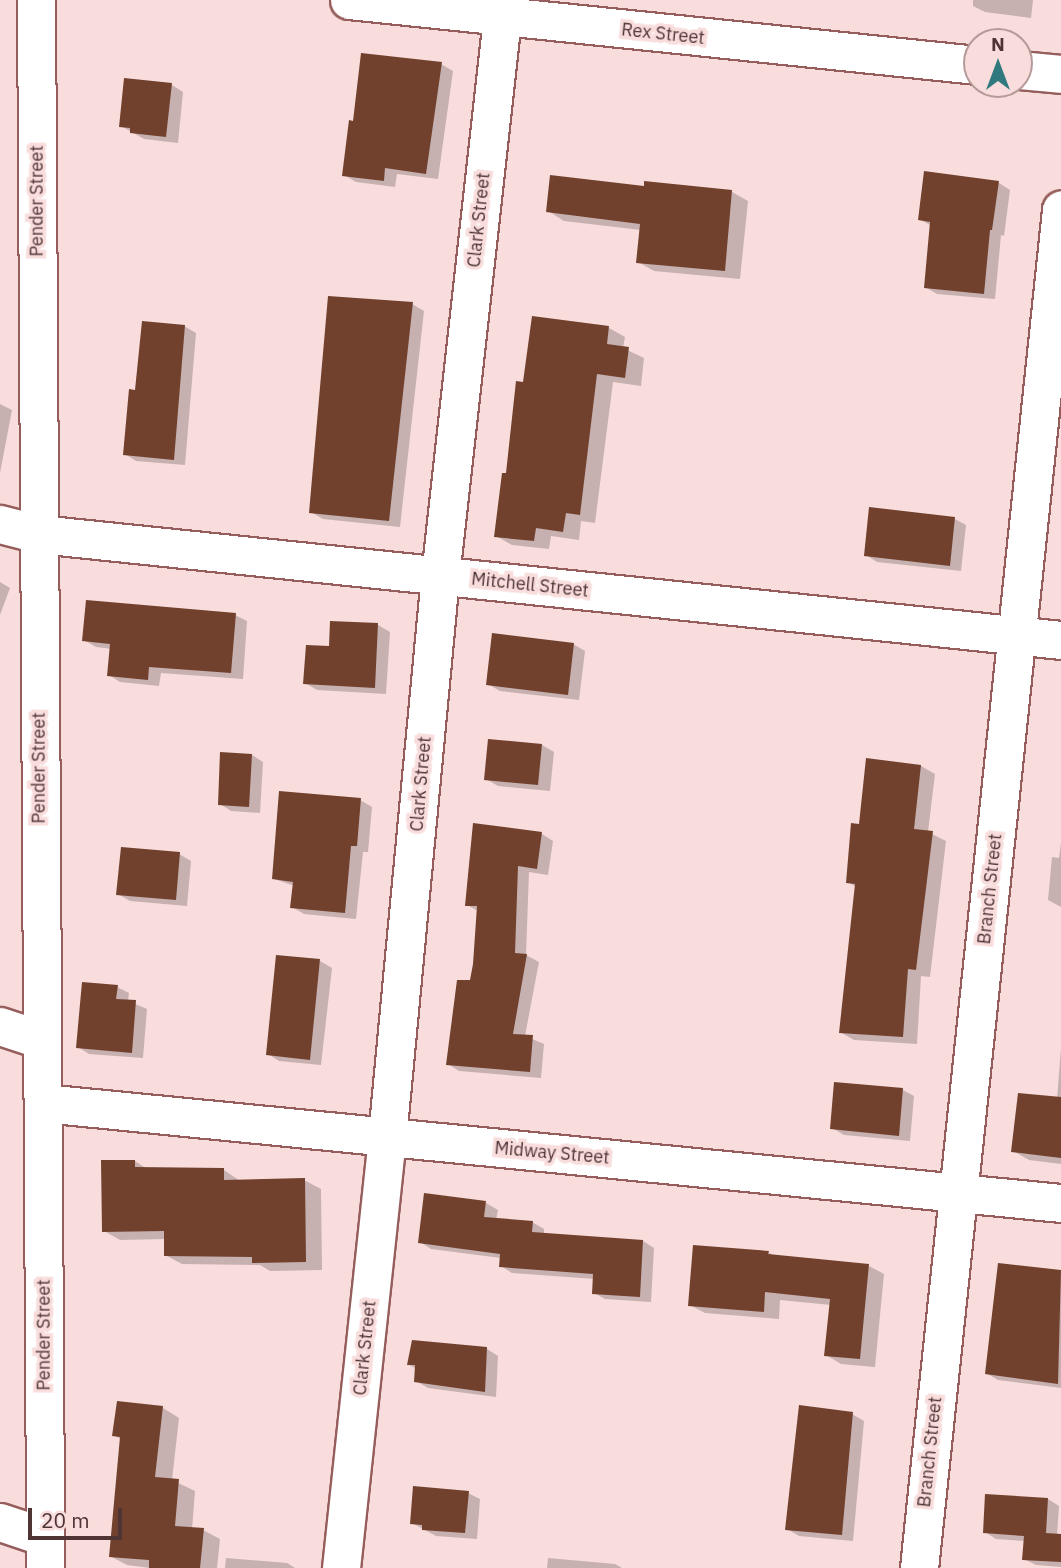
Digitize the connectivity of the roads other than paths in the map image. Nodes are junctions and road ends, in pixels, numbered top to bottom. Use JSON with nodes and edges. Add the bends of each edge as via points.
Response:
{"nodes":[{"id":1,"x":36,"y":0,"type":"edge"},
{"id":2,"x":349,"y":0,"type":"edge"},
{"id":3,"x":503,"y":9,"type":"edge"},
{"id":4,"x":963,"y":63,"type":"edge"},
{"id":5,"x":1033,"y":71,"type":"edge"},
{"id":6,"x":1061,"y":74,"type":"edge"},
{"id":7,"x":1061,"y":209,"type":"edge"},
{"id":8,"x":0,"y":524,"type":"edge"},
{"id":9,"x":39,"y":534,"type":"junction"},
{"id":10,"x":440,"y":576,"type":"junction"},
{"id":11,"x":1017,"y":635,"type":"junction"},
{"id":12,"x":1061,"y":640,"type":"edge"},
{"id":13,"x":0,"y":1026,"type":"edge"},
{"id":14,"x":39,"y":1038,"type":"junction"},
{"id":15,"x":43,"y":1102,"type":"junction"},
{"id":16,"x":387,"y":1137,"type":"junction"},
{"id":17,"x":957,"y":1191,"type":"junction"},
{"id":18,"x":1061,"y":1203,"type":"edge"},
{"id":19,"x":0,"y":1522,"type":"edge"},
{"id":20,"x":45,"y":1552,"type":"edge"},
{"id":21,"x":341,"y":1568,"type":"edge"},
{"id":22,"x":919,"y":1568,"type":"edge"}],
"edges":[{"from":1,"to":9,"type":"street","name":"Pender Street"},
{"from":2,"to":3,"type":"street","name":"Rex Street"},
{"from":3,"to":4,"type":"street","name":"Rex Street"},
{"from":3,"to":10,"type":"street","name":"Clark Street"},
{"from":5,"to":6,"type":"street"},
{"from":7,"to":11,"type":"street","name":"Branch Street"},
{"from":8,"to":9,"type":"street","name":"Mitchell Street"},
{"from":9,"to":10,"type":"street","name":"Mitchell Street"},
{"from":9,"to":14,"type":"street","name":"Pender Street"},
{"from":10,"to":11,"type":"street","name":"Mitchell Street"},
{"from":10,"to":16,"type":"street","name":"Clark Street"},
{"from":11,"to":12,"type":"street","name":"Mitchell Street"},
{"from":11,"to":17,"type":"street","name":"Branch Street"},
{"from":13,"to":14,"type":"street"},
{"from":14,"to":15,"type":"street","name":"Pender Street"},
{"from":15,"to":16,"type":"street","name":"Midway Street"},
{"from":15,"to":20,"type":"street","name":"Pender Street"},
{"from":16,"to":17,"type":"street","name":"Midway Street"},
{"from":16,"to":21,"type":"street","name":"Clark Street"},
{"from":17,"to":18,"type":"street","name":"Midway Street"},
{"from":17,"to":22,"type":"street","name":"Branch Street"},
{"from":19,"to":20,"type":"street"}]}
